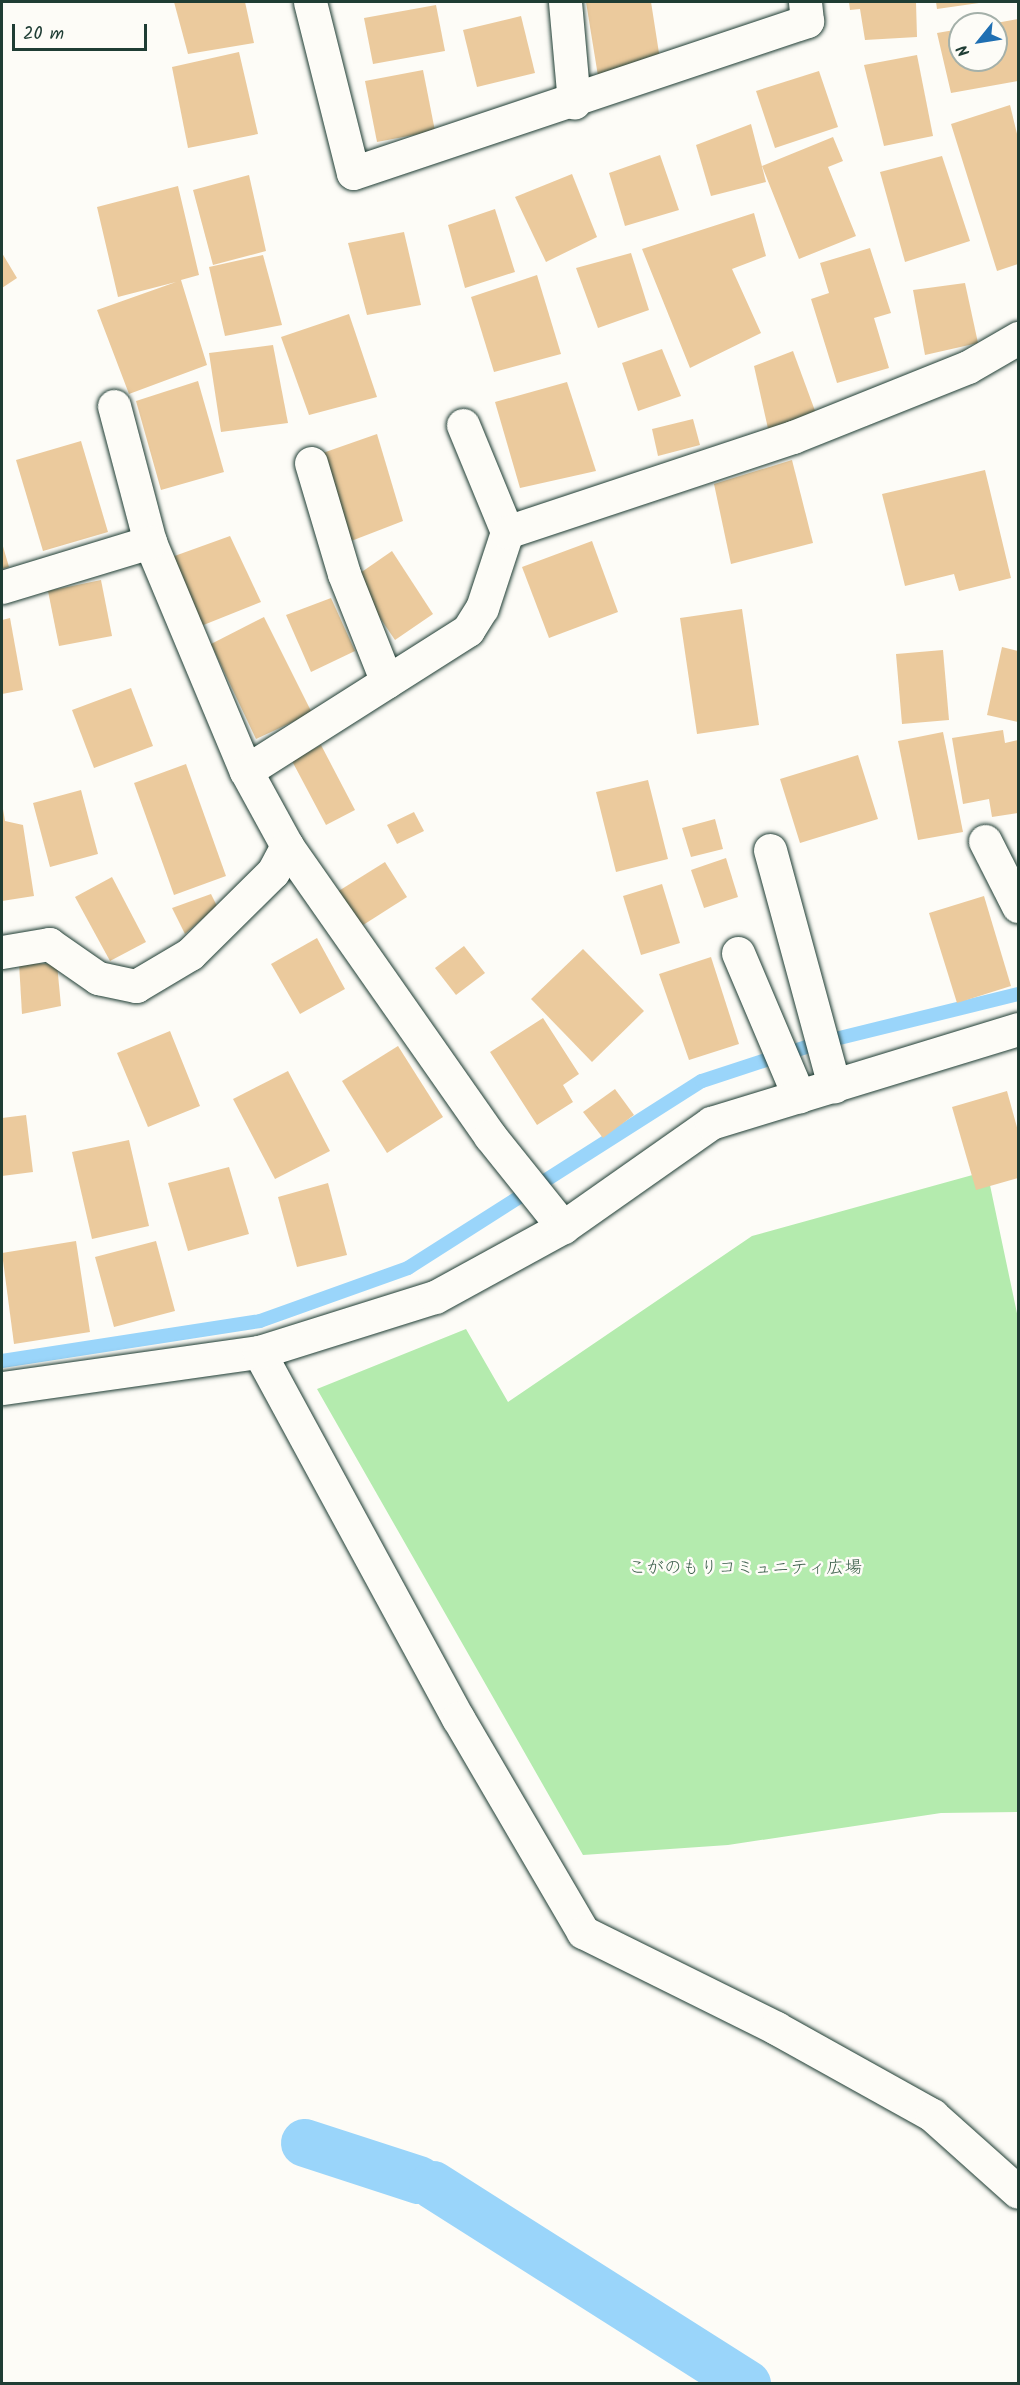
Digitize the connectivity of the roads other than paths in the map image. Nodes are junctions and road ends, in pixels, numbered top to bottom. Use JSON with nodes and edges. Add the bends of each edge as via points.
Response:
{"nodes":[{"id":1,"x":310,"y":2,"type":"edge"},
{"id":2,"x":565,"y":2,"type":"edge"},
{"id":3,"x":805,"y":2,"type":"edge"},
{"id":4,"x":574,"y":103,"type":"junction"},
{"id":5,"x":1018,"y":338,"type":"edge"},
{"id":6,"x":114,"y":406,"type":"dead end"},
{"id":7,"x":462,"y":425,"type":"dead end"},
{"id":8,"x":311,"y":463,"type":"dead end"},
{"id":9,"x":507,"y":532,"type":"junction"},
{"id":10,"x":150,"y":542,"type":"junction"},
{"id":11,"x":2,"y":587,"type":"edge"},
{"id":12,"x":387,"y":682,"type":"junction"},
{"id":13,"x":246,"y":771,"type":"junction"},
{"id":14,"x":986,"y":841,"type":"dead end"},
{"id":15,"x":286,"y":846,"type":"junction"},
{"id":16,"x":770,"y":850,"type":"dead end"},
{"id":17,"x":1018,"y":906,"type":"edge"},
{"id":18,"x":2,"y":952,"type":"edge"},
{"id":19,"x":738,"y":953,"type":"dead end"},
{"id":20,"x":1018,"y":1029,"type":"edge"},
{"id":21,"x":832,"y":1079,"type":"junction"},
{"id":22,"x":796,"y":1090,"type":"junction"},
{"id":23,"x":558,"y":1221,"type":"junction"},
{"id":24,"x":259,"y":1352,"type":"junction"},
{"id":25,"x":2,"y":1388,"type":"edge"},
{"id":26,"x":1018,"y":2192,"type":"edge"}],
"edges":[{"from":1,"to":4,"type":"street","via":[[352,173]]},
{"from":2,"to":4,"type":"street"},
{"from":3,"to":4,"type":"street","via":[[807,21]]},
{"from":5,"to":9,"type":"street","via":[[968,367],[793,436]]},
{"from":6,"to":10,"type":"street"},
{"from":7,"to":9,"type":"street"},
{"from":8,"to":12,"type":"street","via":[[344,574]]},
{"from":9,"to":12,"type":"street","via":[[477,620]]},
{"from":10,"to":11,"type":"street"},
{"from":10,"to":13,"type":"street"},
{"from":12,"to":13,"type":"street"},
{"from":13,"to":15,"type":"street"},
{"from":14,"to":17,"type":"street"},
{"from":15,"to":18,"type":"street","via":[[273,872],[190,954],[136,986],[98,978],[49,944]]},
{"from":15,"to":23,"type":"street","via":[[515,1168]]},
{"from":16,"to":21,"type":"street"},
{"from":19,"to":22,"type":"street"},
{"from":20,"to":21,"type":"street"},
{"from":21,"to":22,"type":"street"},
{"from":22,"to":23,"type":"street","via":[[711,1123]]},
{"from":23,"to":24,"type":"street","via":[[435,1297]]},
{"from":24,"to":25,"type":"street"},
{"from":24,"to":26,"type":"street","via":[[464,1728],[583,1932],[776,2028],[933,2115]]}]}
